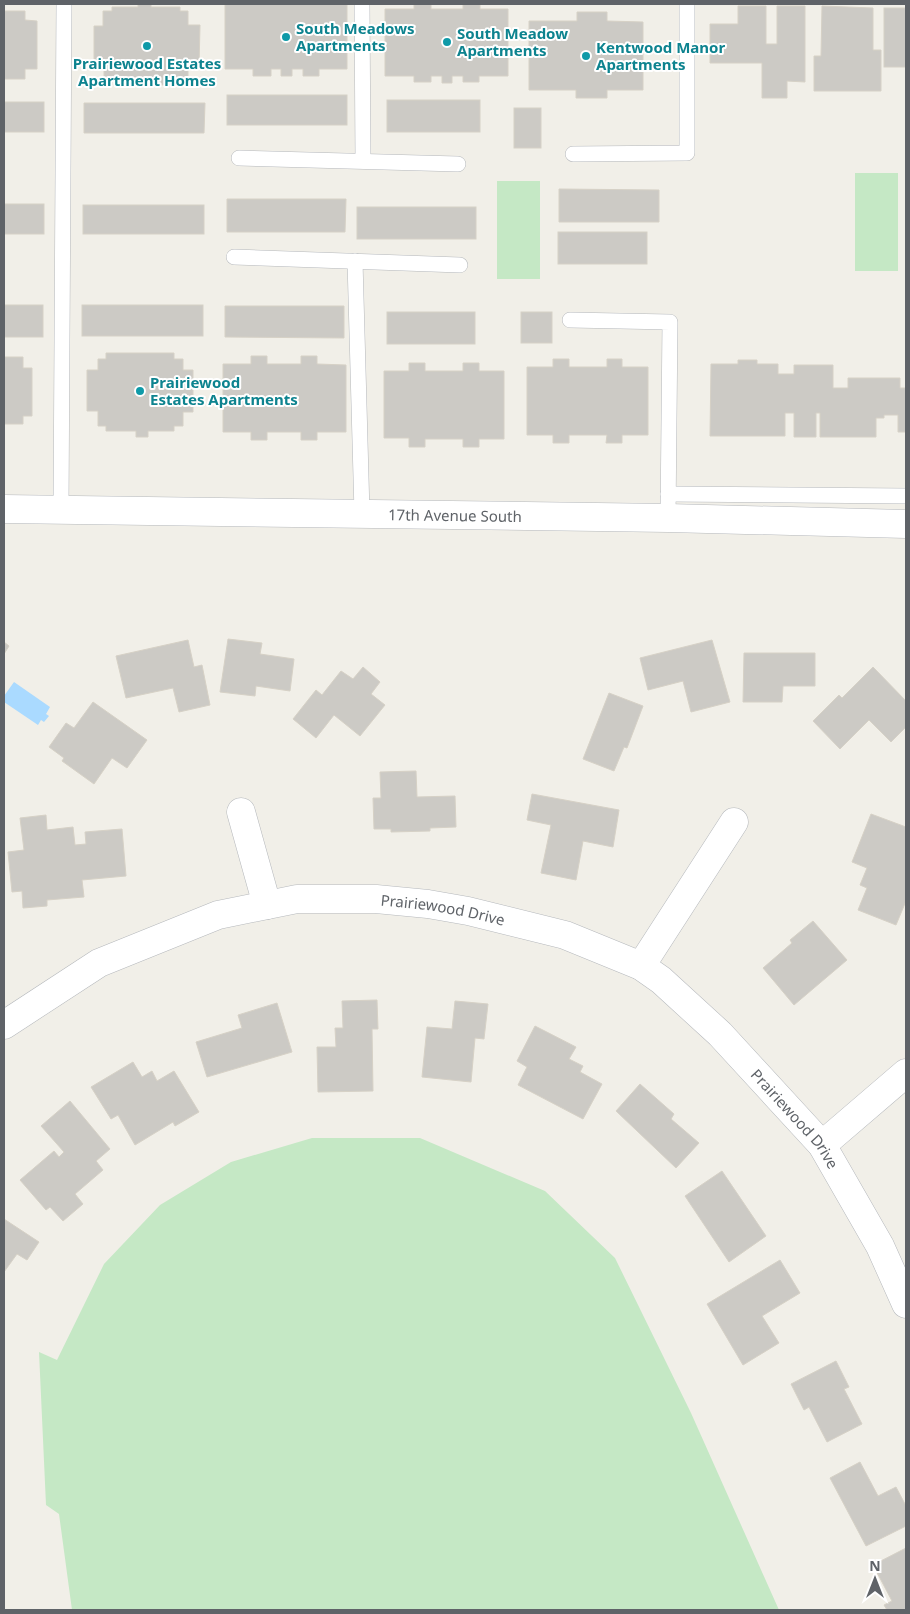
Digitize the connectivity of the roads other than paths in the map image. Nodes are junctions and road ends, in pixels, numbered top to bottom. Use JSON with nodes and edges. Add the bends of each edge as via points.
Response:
{"nodes":[{"id":1,"x":64,"y":4,"type":"edge"},
{"id":2,"x":362,"y":4,"type":"edge"},
{"id":3,"x":687,"y":4,"type":"edge"},
{"id":4,"x":573,"y":154,"type":"dead end"},
{"id":5,"x":239,"y":158,"type":"dead end"},
{"id":6,"x":363,"y":161,"type":"junction"},
{"id":7,"x":458,"y":164,"type":"dead end"},
{"id":8,"x":234,"y":257,"type":"dead end"},
{"id":9,"x":355,"y":261,"type":"junction"},
{"id":10,"x":460,"y":265,"type":"dead end"},
{"id":11,"x":570,"y":320,"type":"dead end"},
{"id":12,"x":906,"y":496,"type":"edge"},
{"id":13,"x":668,"y":506,"type":"junction"},
{"id":14,"x":4,"y":509,"type":"edge"},
{"id":15,"x":61,"y":510,"type":"junction"},
{"id":16,"x":362,"y":513,"type":"junction"},
{"id":17,"x":906,"y":524,"type":"edge"},
{"id":18,"x":241,"y":812,"type":"dead end"},
{"id":19,"x":734,"y":822,"type":"dead end"},
{"id":20,"x":267,"y":905,"type":"junction"},
{"id":21,"x":641,"y":966,"type":"junction"},
{"id":22,"x":4,"y":1025,"type":"edge"},
{"id":23,"x":906,"y":1073,"type":"edge"},
{"id":24,"x":822,"y":1145,"type":"junction"},
{"id":25,"x":906,"y":1304,"type":"edge"}],
"edges":[{"from":1,"to":15,"type":"lane"},
{"from":2,"to":6,"type":"lane"},
{"from":3,"to":4,"type":"lane","via":[[687,153]]},
{"from":5,"to":6,"type":"lane"},
{"from":6,"to":7,"type":"lane"},
{"from":8,"to":9,"type":"lane"},
{"from":9,"to":10,"type":"lane"},
{"from":9,"to":16,"type":"lane"},
{"from":11,"to":13,"type":"lane","via":[[670,322]]},
{"from":12,"to":13,"type":"lane"},
{"from":13,"to":16,"type":"street","name":"17th Avenue South"},
{"from":13,"to":17,"type":"street","name":"17th Avenue South"},
{"from":14,"to":15,"type":"street","name":"17th Avenue South"},
{"from":15,"to":16,"type":"street","name":"17th Avenue South"},
{"from":18,"to":20,"type":"street"},
{"from":19,"to":21,"type":"street"},
{"from":20,"to":21,"type":"street","name":"Prairiewood Drive","via":[[298,899],[376,899],[428,904],[565,936]]},
{"from":20,"to":22,"type":"street","name":"Prairiewood Drive","via":[[218,915],[99,963]]},
{"from":21,"to":24,"type":"street","name":"Prairiewood Drive","via":[[720,1034]]},
{"from":23,"to":24,"type":"street"},
{"from":24,"to":25,"type":"street","name":"Prairiewood Drive","via":[[880,1246]]}]}
